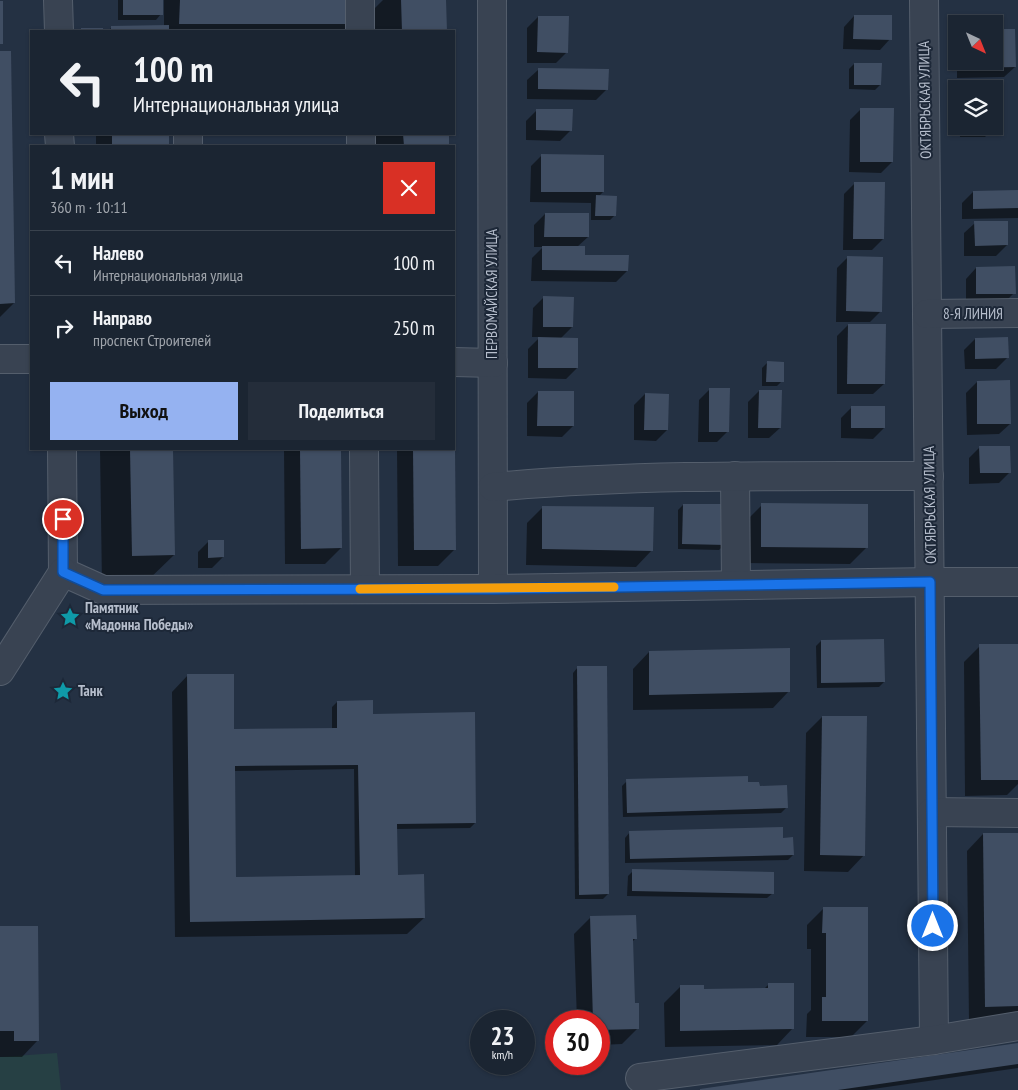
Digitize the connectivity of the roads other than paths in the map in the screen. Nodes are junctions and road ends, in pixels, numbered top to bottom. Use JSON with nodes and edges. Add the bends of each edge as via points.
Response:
{"nodes":[{"id":1,"x":58,"y":0,"type":"edge"},
{"id":2,"x":360,"y":0,"type":"edge"},
{"id":3,"x":492,"y":0,"type":"edge"},
{"id":4,"x":924,"y":0,"type":"edge"},
{"id":5,"x":59,"y":30,"type":"edge"},
{"id":6,"x":360,"y":30,"type":"edge"},
{"id":7,"x":1018,"y":313,"type":"edge"},
{"id":8,"x":928,"y":314,"type":"junction"},
{"id":9,"x":0,"y":359,"type":"edge"},
{"id":10,"x":30,"y":359,"type":"edge"},
{"id":11,"x":455,"y":362,"type":"edge"},
{"id":12,"x":492,"y":363,"type":"junction"},
{"id":13,"x":62,"y":450,"type":"edge"},
{"id":14,"x":364,"y":450,"type":"edge"},
{"id":15,"x":735,"y":476,"type":"junction"},
{"id":16,"x":929,"y":476,"type":"junction"},
{"id":17,"x":493,"y":487,"type":"junction"},
{"id":18,"x":63,"y":572,"type":"junction"},
{"id":19,"x":930,"y":582,"type":"junction"},
{"id":20,"x":1018,"y":582,"type":"edge"},
{"id":21,"x":736,"y":585,"type":"junction"},
{"id":22,"x":365,"y":589,"type":"junction"},
{"id":23,"x":493,"y":589,"type":"junction"},
{"id":24,"x":0,"y":671,"type":"edge"},
{"id":25,"x":932,"y":812,"type":"junction"},
{"id":26,"x":1018,"y":813,"type":"edge"},
{"id":27,"x":1018,"y":1026,"type":"edge"},
{"id":28,"x":934,"y":1040,"type":"junction"},
{"id":29,"x":640,"y":1078,"type":"dead end"}],
"edges":[{"from":1,"to":5,"type":"street"},
{"from":2,"to":6,"type":"street"},
{"from":3,"to":12,"type":"street","name":"ПЕРВОМАЙСКАЯ УЛИЦА"},
{"from":4,"to":8,"type":"street","name":"ОКТЯБРЬСКАЯ УЛИЦА"},
{"from":7,"to":8,"type":"street","name":"8-Я ЛИНИЯ"},
{"from":8,"to":16,"type":"street","name":"ОКТЯБРЬСКАЯ УЛИЦА"},
{"from":9,"to":10,"type":"street"},
{"from":11,"to":12,"type":"street"},
{"from":12,"to":17,"type":"street","name":"ПЕРВОМАЙСКАЯ УЛИЦА"},
{"from":13,"to":18,"type":"street"},
{"from":14,"to":22,"type":"street"},
{"from":15,"to":16,"type":"street"},
{"from":15,"to":17,"type":"street"},
{"from":15,"to":21,"type":"street"},
{"from":16,"to":19,"type":"street","name":"ОКТЯБРЬСКАЯ УЛИЦА"},
{"from":17,"to":23,"type":"street","name":"ПЕРВОМАЙСКАЯ УЛИЦА"},
{"from":18,"to":22,"type":"street","via":[[103,590]]},
{"from":18,"to":24,"type":"street"},
{"from":19,"to":20,"type":"street"},
{"from":19,"to":21,"type":"street"},
{"from":19,"to":25,"type":"street","name":"ОКТЯБРЬСКАЯ УЛИЦА"},
{"from":21,"to":23,"type":"street"},
{"from":22,"to":23,"type":"street"},
{"from":25,"to":26,"type":"street"},
{"from":25,"to":28,"type":"street","name":"ОКТЯБРЬСКАЯ УЛИЦА"},
{"from":27,"to":28,"type":"street"},
{"from":28,"to":29,"type":"street"}]}
